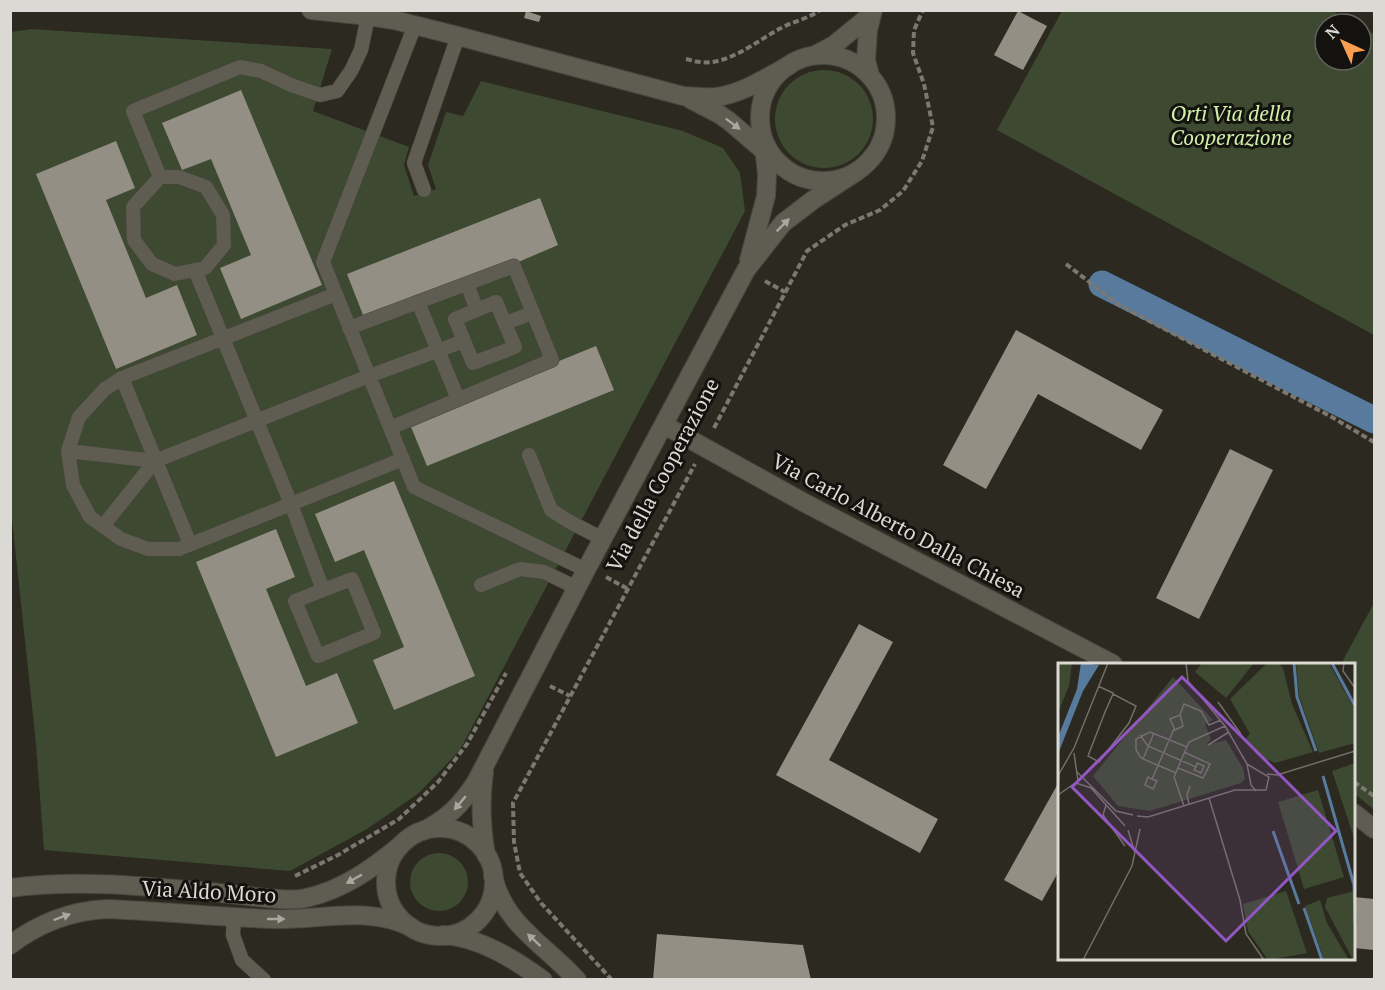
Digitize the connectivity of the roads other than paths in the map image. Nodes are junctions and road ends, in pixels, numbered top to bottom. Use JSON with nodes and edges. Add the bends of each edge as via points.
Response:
{"nodes":[{"id":1,"x":311,"y":10,"type":"edge"},
{"id":2,"x":873,"y":12,"type":"edge"},
{"id":3,"x":377,"y":15,"type":"edge"},
{"id":4,"x":415,"y":25,"type":"junction"},
{"id":5,"x":458,"y":36,"type":"junction"},
{"id":6,"x":812,"y":57,"type":"junction"},
{"id":7,"x":790,"y":65,"type":"junction"},
{"id":8,"x":870,"y":76,"type":"junction"},
{"id":9,"x":683,"y":96,"type":"junction"},
{"id":10,"x":762,"y":132,"type":"junction"},
{"id":11,"x":765,"y":153,"type":"junction"},
{"id":12,"x":783,"y":167,"type":"junction"},
{"id":13,"x":856,"y":172,"type":"junction"},
{"id":14,"x":160,"y":177,"type":"junction"},
{"id":15,"x":424,"y":190,"type":"dead end"},
{"id":16,"x":195,"y":270,"type":"junction"},
{"id":17,"x":746,"y":270,"type":"junction"},
{"id":18,"x":467,"y":284,"type":"junction"},
{"id":19,"x":336,"y":294,"type":"junction"},
{"id":20,"x":418,"y":302,"type":"junction"},
{"id":21,"x":477,"y":309,"type":"junction"},
{"id":22,"x":533,"y":313,"type":"junction"},
{"id":23,"x":505,"y":323,"type":"junction"},
{"id":24,"x":349,"y":328,"type":"junction"},
{"id":25,"x":224,"y":338,"type":"junction"},
{"id":26,"x":464,"y":341,"type":"junction"},
{"id":27,"x":438,"y":350,"type":"junction"},
{"id":28,"x":500,"y":367,"type":"junction"},
{"id":29,"x":369,"y":376,"type":"junction"},
{"id":30,"x":122,"y":378,"type":"junction"},
{"id":31,"x":458,"y":399,"type":"junction"},
{"id":32,"x":257,"y":420,"type":"junction"},
{"id":33,"x":664,"y":425,"type":"junction"},
{"id":34,"x":390,"y":428,"type":"junction"},
{"id":35,"x":68,"y":451,"type":"junction"},
{"id":36,"x":528,"y":454,"type":"dead end"},
{"id":37,"x":403,"y":459,"type":"junction"},
{"id":38,"x":155,"y":460,"type":"junction"},
{"id":39,"x":291,"y":504,"type":"junction"},
{"id":40,"x":103,"y":526,"type":"junction"},
{"id":41,"x":603,"y":539,"type":"junction"},
{"id":42,"x":190,"y":544,"type":"junction"},
{"id":43,"x":586,"y":570,"type":"junction"},
{"id":44,"x":481,"y":585,"type":"dead end"},
{"id":45,"x":577,"y":588,"type":"junction"},
{"id":46,"x":323,"y":590,"type":"junction"},
{"id":47,"x":1111,"y":663,"type":"edge"},
{"id":48,"x":486,"y":765,"type":"junction"},
{"id":49,"x":1355,"y":815,"type":"edge"},
{"id":50,"x":1374,"y":829,"type":"edge"},
{"id":51,"x":423,"y":831,"type":"junction"},
{"id":52,"x":401,"y":845,"type":"junction"},
{"id":53,"x":486,"y":855,"type":"junction"},
{"id":54,"x":493,"y":876,"type":"junction"},
{"id":55,"x":10,"y":888,"type":"edge"},
{"id":56,"x":234,"y":916,"type":"junction"},
{"id":57,"x":411,"y":927,"type":"junction"},
{"id":58,"x":443,"y":935,"type":"junction"},
{"id":59,"x":10,"y":945,"type":"edge"},
{"id":60,"x":264,"y":980,"type":"edge"},
{"id":61,"x":543,"y":980,"type":"edge"},
{"id":62,"x":577,"y":980,"type":"edge"}],
"edges":[{"from":1,"to":3,"type":"street"},
{"from":2,"to":6,"type":"street","via":[[834,45]]},
{"from":2,"to":8,"type":"street","via":[[866,60]]},
{"from":3,"to":4,"type":"street"},
{"from":3,"to":14,"type":"lane","via":[[351,71],[337,91],[320,95],[261,71],[240,67],[133,111]]},
{"from":4,"to":5,"type":"street"},
{"from":4,"to":19,"type":"lane","via":[[323,262]]},
{"from":5,"to":9,"type":"street"},
{"from":5,"to":15,"type":"lane","via":[[414,163]]},
{"from":6,"to":7,"type":"street"},
{"from":6,"to":8,"type":"street","via":[[843,59]]},
{"from":7,"to":9,"type":"street","via":[[732,93],[718,97]]},
{"from":7,"to":10,"type":"street","via":[[767,91],[761,111]]},
{"from":8,"to":13,"type":"street","via":[[884,100],[886,125],[877,151]]},
{"from":9,"to":11,"type":"street","one_way":true,"via":[[729,121]]},
{"from":10,"to":11,"type":"street","name":"Via della Cooperazione"},
{"from":10,"to":12,"type":"street","via":[[768,148]]},
{"from":11,"to":12,"type":"street"},
{"from":11,"to":17,"type":"street","name":"Via della Cooperazione","via":[[766,196]]},
{"from":12,"to":13,"type":"street","via":[[819,181],[840,179]]},
{"from":17,"to":13,"type":"street","name":"Via della Cooperazione","one_way":true,"via":[[783,223]]},
{"from":14,"to":16,"type":"lane","via":[[133,207],[134,240],[152,264],[175,274]]},
{"from":14,"to":16,"type":"lane","via":[[179,177],[206,188],[223,215],[224,245],[205,268]]},
{"from":16,"to":25,"type":"lane"},
{"from":17,"to":33,"type":"street","name":"Via della Cooperazione"},
{"from":18,"to":20,"type":"lane"},
{"from":18,"to":21,"type":"lane"},
{"from":18,"to":22,"type":"lane","via":[[514,266]]},
{"from":19,"to":24,"type":"lane"},
{"from":19,"to":25,"type":"lane"},
{"from":20,"to":24,"type":"lane"},
{"from":20,"to":27,"type":"lane"},
{"from":21,"to":23,"type":"lane","via":[[496,302]]},
{"from":21,"to":26,"type":"lane","via":[[455,319]]},
{"from":22,"to":23,"type":"lane"},
{"from":22,"to":28,"type":"lane","via":[[552,360]]},
{"from":23,"to":28,"type":"lane","via":[[515,347]]},
{"from":24,"to":29,"type":"lane"},
{"from":25,"to":30,"type":"lane"},
{"from":25,"to":32,"type":"lane"},
{"from":26,"to":27,"type":"lane"},
{"from":26,"to":28,"type":"lane","via":[[473,363]]},
{"from":27,"to":29,"type":"lane"},
{"from":27,"to":31,"type":"lane"},
{"from":28,"to":31,"type":"lane"},
{"from":29,"to":32,"type":"lane"},
{"from":29,"to":34,"type":"lane"},
{"from":30,"to":35,"type":"lane","via":[[105,389],[79,417]]},
{"from":30,"to":38,"type":"lane"},
{"from":31,"to":34,"type":"lane"},
{"from":32,"to":38,"type":"lane"},
{"from":32,"to":39,"type":"lane"},
{"from":33,"to":41,"type":"street","name":"Via della Cooperazione"},
{"from":33,"to":47,"type":"street","name":"Via Carlo Alberto Dalla Chiesa"},
{"from":34,"to":37,"type":"lane"},
{"from":35,"to":38,"type":"lane"},
{"from":35,"to":40,"type":"lane","via":[[73,485],[90,517]]},
{"from":36,"to":41,"type":"lane","via":[[551,510]]},
{"from":37,"to":39,"type":"lane"},
{"from":37,"to":43,"type":"lane","via":[[414,487]]},
{"from":38,"to":40,"type":"lane"},
{"from":38,"to":42,"type":"lane"},
{"from":39,"to":42,"type":"lane"},
{"from":39,"to":46,"type":"lane"},
{"from":40,"to":42,"type":"lane","via":[[121,539],[148,549],[179,549]]},
{"from":41,"to":43,"type":"street","name":"Via della Cooperazione"},
{"from":43,"to":45,"type":"street","name":"Via della Cooperazione"},
{"from":44,"to":45,"type":"lane","via":[[520,569],[544,572]]},
{"from":45,"to":48,"type":"street","name":"Via della Cooperazione"},
{"from":46,"to":46,"type":"lane","via":[[295,601],[318,656],[374,633],[352,579]]},
{"from":48,"to":51,"type":"street","name":"Via della Cooperazione","one_way":true,"via":[[454,810]]},
{"from":48,"to":53,"type":"street","name":"Via della Cooperazione","via":[[481,814]]},
{"from":49,"to":50,"type":"street"},
{"from":51,"to":52,"type":"street"},
{"from":51,"to":53,"type":"street","via":[[458,831],[475,841]]},
{"from":52,"to":55,"type":"street","name":"Via Aldo Moro","one_way":true,"via":[[350,881],[304,899],[112,884]]},
{"from":52,"to":57,"type":"street","via":[[390,861],[386,884],[394,911]]},
{"from":53,"to":54,"type":"street"},
{"from":54,"to":58,"type":"street","via":[[492,895],[480,917],[462,931]]},
{"from":62,"to":54,"type":"street","one_way":true,"via":[[511,916]]},
{"from":56,"to":57,"type":"street","name":"Via Aldo Moro","one_way":true,"via":[[272,919],[372,915]]},
{"from":59,"to":56,"type":"street","name":"Via Aldo Moro","one_way":true,"via":[[51,921],[81,911]]},
{"from":56,"to":60,"type":"lane","via":[[233,935],[243,960]]},
{"from":57,"to":58,"type":"street","via":[[425,934]]},
{"from":58,"to":61,"type":"street","via":[[476,942]]}]}
